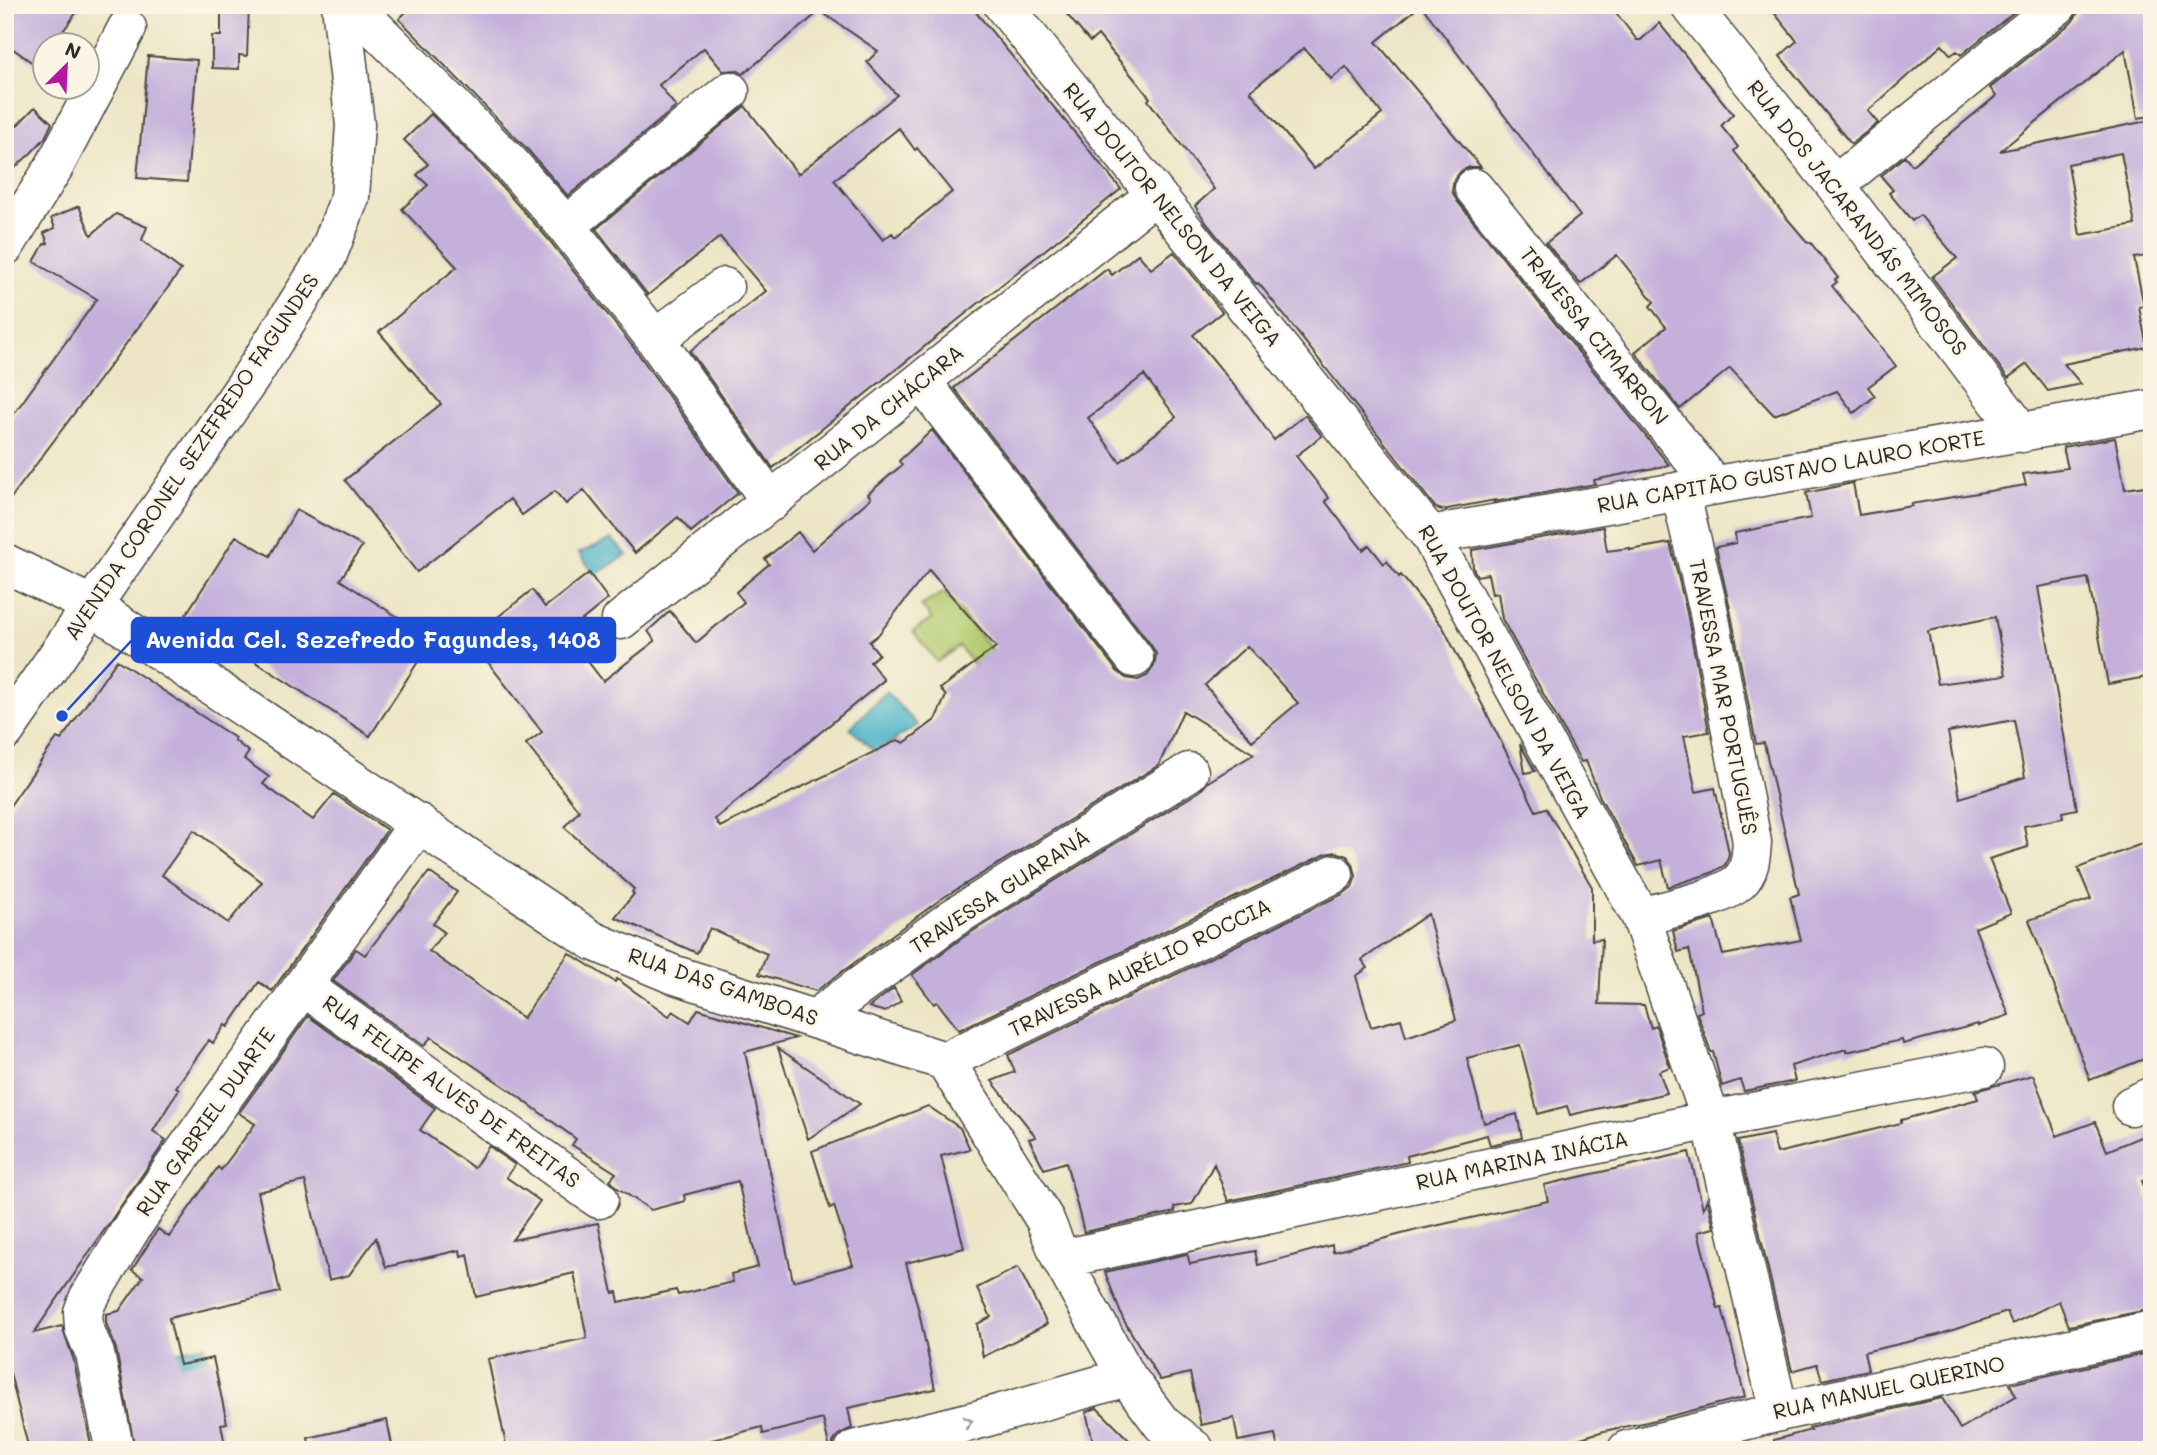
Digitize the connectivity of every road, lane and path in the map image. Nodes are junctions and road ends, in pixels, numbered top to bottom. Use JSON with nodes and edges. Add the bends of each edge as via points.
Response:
{"nodes":[{"id":1,"x":341,"y":5,"type":"edge"},
{"id":2,"x":352,"y":5,"type":"edge"},
{"id":3,"x":1003,"y":5,"type":"edge"},
{"id":4,"x":1690,"y":5,"type":"edge"},
{"id":5,"x":2058,"y":5,"type":"edge"},
{"id":6,"x":127,"y":28,"type":"dead end"},
{"id":7,"x":730,"y":91,"type":"dead end"},
{"id":8,"x":1835,"y":185,"type":"junction"},
{"id":9,"x":1474,"y":188,"type":"dead end"},
{"id":10,"x":1155,"y":195,"type":"junction"},
{"id":11,"x":566,"y":226,"type":"junction"},
{"id":12,"x":5,"y":246,"type":"edge"},
{"id":13,"x":724,"y":286,"type":"dead end"},
{"id":14,"x":655,"y":339,"type":"junction"},
{"id":15,"x":922,"y":382,"type":"junction"},
{"id":16,"x":2152,"y":409,"type":"edge"},
{"id":17,"x":2022,"y":433,"type":"junction"},
{"id":18,"x":1696,"y":487,"type":"junction"},
{"id":19,"x":771,"y":502,"type":"junction"},
{"id":20,"x":1430,"y":535,"type":"junction"},
{"id":21,"x":5,"y":563,"type":"edge"},
{"id":22,"x":91,"y":606,"type":"junction"},
{"id":23,"x":621,"y":620,"type":"dead end"},
{"id":24,"x":1134,"y":658,"type":"dead end"},
{"id":25,"x":5,"y":731,"type":"edge"},
{"id":26,"x":1189,"y":772,"type":"dead end"},
{"id":27,"x":419,"y":823,"type":"junction"},
{"id":28,"x":1334,"y":874,"type":"dead end"},
{"id":29,"x":1641,"y":917,"type":"junction"},
{"id":30,"x":303,"y":986,"type":"junction"},
{"id":31,"x":815,"y":1019,"type":"junction"},
{"id":32,"x":945,"y":1061,"type":"junction"},
{"id":33,"x":1984,"y":1067,"type":"dead end"},
{"id":34,"x":1710,"y":1121,"type":"junction"},
{"id":35,"x":599,"y":1199,"type":"dead end"},
{"id":36,"x":1060,"y":1259,"type":"junction"},
{"id":37,"x":2152,"y":1330,"type":"edge"},
{"id":38,"x":1127,"y":1377,"type":"junction"},
{"id":39,"x":1779,"y":1412,"type":"junction"},
{"id":40,"x":114,"y":1447,"type":"dead end"},
{"id":41,"x":854,"y":1450,"type":"edge"},
{"id":42,"x":1195,"y":1450,"type":"edge"},
{"id":43,"x":1627,"y":1450,"type":"edge"}],
"edges":[{"from":1,"to":22,"type":"street","name":"AVENIDA CORONEL SEZEFREDO FAGUNDES","via":[[355,125],[350,197],[327,257],[251,377]]},
{"from":2,"to":11,"type":"street","via":[[511,164]]},
{"from":3,"to":10,"type":"street","name":"RUA DOUTOR NELSON DA VEIGA"},
{"from":4,"to":8,"type":"street","name":"RUA DOS JACARANDÁS MIMOSOS"},
{"from":5,"to":8,"type":"street"},
{"from":6,"to":12,"type":"street","via":[[54,167]]},
{"from":7,"to":11,"type":"street"},
{"from":8,"to":17,"type":"street","name":"RUA DOS JACARANDÁS MIMOSOS"},
{"from":9,"to":18,"type":"street","name":"TRAVESSA CIMARRON"},
{"from":10,"to":15,"type":"street","name":"RUA DA CHÁCARA"},
{"from":10,"to":20,"type":"street","name":"RUA DOUTOR NELSON DA VEIGA"},
{"from":11,"to":14,"type":"street"},
{"from":13,"to":14,"type":"street"},
{"from":14,"to":19,"type":"street"},
{"from":15,"to":19,"type":"street","name":"RUA DA CHÁCARA"},
{"from":15,"to":24,"type":"street"},
{"from":16,"to":17,"type":"street","name":"RUA CAPITÃO GUSTAVO LAURO KORTE"},
{"from":17,"to":18,"type":"street","name":"RUA CAPITÃO GUSTAVO LAURO KORTE"},
{"from":18,"to":20,"type":"street","name":"RUA CAPITÃO GUSTAVO LAURO KORTE"},
{"from":18,"to":29,"type":"street","name":"TRAVESSA MAR PORTUGUÊS","via":[[1708,608],[1752,842],[1750,865],[1740,882],[1720,893]]},
{"from":19,"to":23,"type":"street","name":"RUA DA CHÁCARA"},
{"from":20,"to":29,"type":"street","name":"RUA DOUTOR NELSON DA VEIGA"},
{"from":21,"to":22,"type":"street","name":"RUA DAS GAMBOAS"},
{"from":22,"to":25,"type":"street","name":"AVENIDA CORONEL SEZEFREDO FAGUNDES"},
{"from":22,"to":27,"type":"street","name":"RUA DAS GAMBOAS"},
{"from":26,"to":31,"type":"street","name":"TRAVESSA GUARANÁ","via":[[953,918]]},
{"from":27,"to":30,"type":"street","name":"RUA GABRIEL DUARTE"},
{"from":27,"to":31,"type":"street","name":"RUA DAS GAMBOAS","via":[[593,941],[672,974]]},
{"from":28,"to":32,"type":"street","name":"TRAVESSA AURÉLIO ROCCIA"},
{"from":29,"to":34,"type":"street","name":"RUA DOUTOR NELSON DA VEIGA"},
{"from":30,"to":35,"type":"street","name":"RUA FELIPE ALVES DE FREITAS"},
{"from":30,"to":40,"type":"street","name":"RUA GABRIEL DUARTE","via":[[132,1227],[88,1299],[83,1328],[95,1354]]},
{"from":31,"to":32,"type":"street","name":"RUA DAS GAMBOAS"},
{"from":32,"to":36,"type":"street","via":[[1045,1220]]},
{"from":33,"to":34,"type":"street","name":"RUA MARINA INÁCIA"},
{"from":34,"to":36,"type":"street","name":"RUA MARINA INÁCIA"},
{"from":34,"to":39,"type":"street","name":"RUA DOUTOR NELSON DA VEIGA"},
{"from":36,"to":38,"type":"street"},
{"from":37,"to":39,"type":"street","name":"RUA MANUEL QUERINO"},
{"from":41,"to":38,"type":"street","one_way":true},
{"from":38,"to":42,"type":"street","via":[[1161,1424]]},
{"from":39,"to":43,"type":"street","name":"RUA MANUEL QUERINO"}]}
